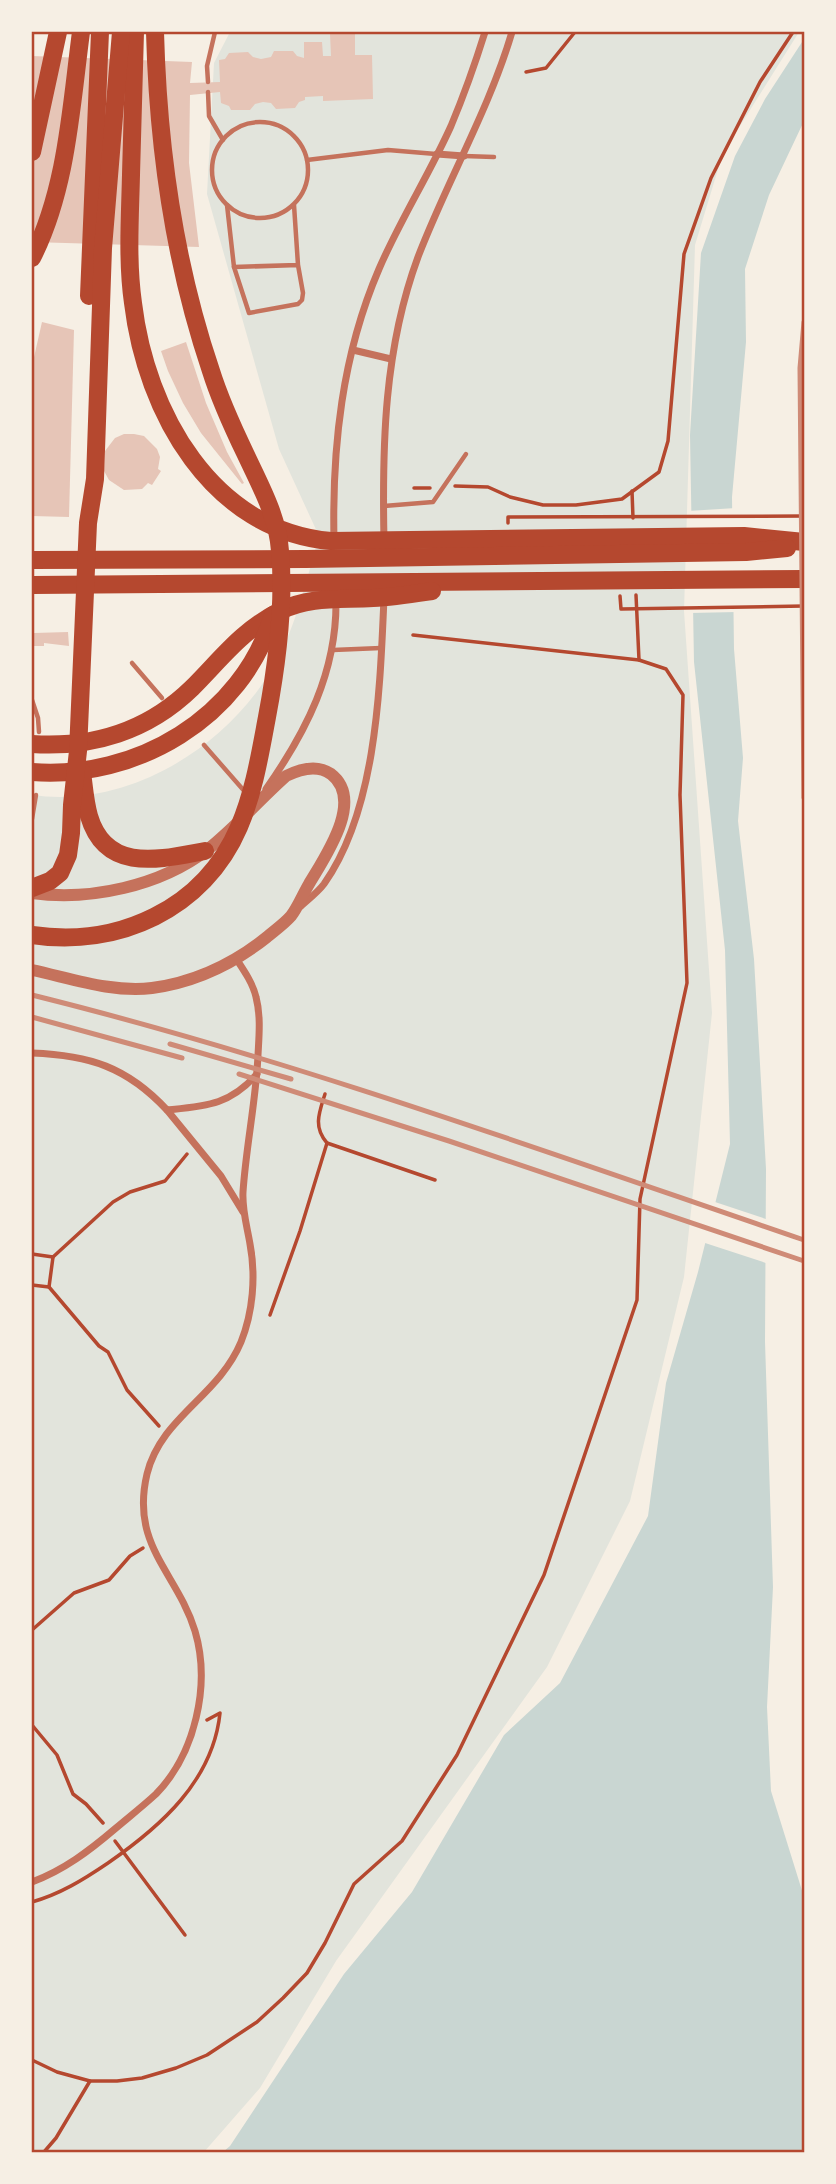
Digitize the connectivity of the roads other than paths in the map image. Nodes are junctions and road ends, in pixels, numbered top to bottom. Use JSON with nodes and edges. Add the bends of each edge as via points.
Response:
{"nodes":[{"id":1,"x":58,"y":32,"type":"edge"},
{"id":2,"x":81,"y":32,"type":"edge"},
{"id":3,"x":100,"y":32,"type":"edge"},
{"id":4,"x":121,"y":32,"type":"edge"},
{"id":5,"x":135,"y":32,"type":"edge"},
{"id":6,"x":155,"y":32,"type":"edge"},
{"id":7,"x":215,"y":32,"type":"edge"},
{"id":8,"x":485,"y":32,"type":"edge"},
{"id":9,"x":512,"y":32,"type":"edge"},
{"id":10,"x":208,"y":82,"type":"dead end"},
{"id":11,"x":208,"y":92,"type":"dead end"},
{"id":12,"x":223,"y":140,"type":"junction"},
{"id":13,"x":32,"y":152,"type":"edge"},
{"id":14,"x":437,"y":154,"type":"junction"},
{"id":15,"x":464,"y":156,"type":"junction"},
{"id":16,"x":494,"y":157,"type":"dead end"},
{"id":17,"x":307,"y":160,"type":"junction"},
{"id":18,"x":227,"y":204,"type":"junction"},
{"id":19,"x":294,"y":205,"type":"junction"},
{"id":20,"x":32,"y":258,"type":"edge"},
{"id":21,"x":298,"y":265,"type":"junction"},
{"id":22,"x":234,"y":267,"type":"junction"},
{"id":23,"x":94,"y":314,"type":"junction"},
{"id":24,"x":353,"y":350,"type":"junction"},
{"id":25,"x":391,"y":359,"type":"junction"},
{"id":26,"x":466,"y":454,"type":"dead end"},
{"id":27,"x":383,"y":506,"type":"junction"},
{"id":28,"x":804,"y":544,"type":"edge"},
{"id":29,"x":32,"y":559,"type":"edge"},
{"id":30,"x":335,"y":565,"type":"dead end"},
{"id":31,"x":335,"y":577,"type":"dead end"},
{"id":32,"x":804,"y":579,"type":"edge"},
{"id":33,"x":504,"y":583,"type":"junction"},
{"id":34,"x":32,"y":585,"type":"edge"},
{"id":35,"x":270,"y":647,"type":"junction"},
{"id":36,"x":382,"y":648,"type":"junction"},
{"id":37,"x":333,"y":650,"type":"junction"},
{"id":38,"x":132,"y":663,"type":"dead end"},
{"id":39,"x":162,"y":698,"type":"dead end"},
{"id":40,"x":32,"y":700,"type":"edge"},
{"id":41,"x":35,"y":738,"type":"edge"},
{"id":42,"x":204,"y":745,"type":"dead end"},
{"id":43,"x":78,"y":751,"type":"junction"},
{"id":44,"x":32,"y":772,"type":"edge"},
{"id":45,"x":36,"y":795,"type":"dead end"},
{"id":46,"x":256,"y":804,"type":"junction"},
{"id":47,"x":32,"y":819,"type":"edge"},
{"id":48,"x":205,"y":851,"type":"junction"},
{"id":49,"x":32,"y":891,"type":"edge"},
{"id":50,"x":291,"y":916,"type":"junction"},
{"id":51,"x":32,"y":935,"type":"edge"},
{"id":52,"x":237,"y":960,"type":"junction"},
{"id":53,"x":32,"y":970,"type":"edge"},
{"id":54,"x":32,"y":1053,"type":"edge"},
{"id":55,"x":257,"y":1073,"type":"junction"},
{"id":56,"x":167,"y":1110,"type":"junction"},
{"id":57,"x":243,"y":1212,"type":"junction"},
{"id":58,"x":32,"y":1882,"type":"edge"}],
"edges":[{"from":1,"to":13,"type":"highway"},
{"from":2,"to":20,"type":"highway","via":[[60,179]]},
{"from":3,"to":23,"type":"highway"},
{"from":4,"to":23,"type":"highway"},
{"from":5,"to":28,"type":"highway","via":[[129,253],[138,334],[174,429],[201,471],[231,502],[285,533],[331,541],[744,536]]},
{"from":6,"to":35,"type":"highway","via":[[165,165],[187,285],[223,404],[278,535],[281,570]]},
{"from":7,"to":10,"type":"lane","via":[[206,66]]},
{"from":8,"to":14,"type":"street"},
{"from":9,"to":15,"type":"street"},
{"from":11,"to":12,"type":"lane","via":[[209,116]]},
{"from":12,"to":17,"type":"lane","via":[[240,126],[270,122],[296,138]]},
{"from":12,"to":18,"type":"lane","via":[[213,162],[213,177]]},
{"from":14,"to":15,"type":"street"},
{"from":14,"to":17,"type":"lane","via":[[388,150]]},
{"from":14,"to":24,"type":"street","via":[[379,270]]},
{"from":15,"to":16,"type":"lane"},
{"from":15,"to":25,"type":"street","via":[[417,260]]},
{"from":17,"to":19,"type":"lane","via":[[307,180]]},
{"from":18,"to":19,"type":"lane","via":[[239,213],[260,217],[282,213]]},
{"from":18,"to":22,"type":"lane"},
{"from":19,"to":21,"type":"lane"},
{"from":21,"to":22,"type":"lane"},
{"from":21,"to":22,"type":"lane","via":[[303,293],[298,304],[249,313]]},
{"from":23,"to":43,"type":"highway","via":[[83,480],[88,523]]},
{"from":24,"to":25,"type":"street"},
{"from":24,"to":30,"type":"street","via":[[337,438]]},
{"from":25,"to":27,"type":"street"},
{"from":26,"to":27,"type":"lane","via":[[432,502]]},
{"from":27,"to":36,"type":"street"},
{"from":28,"to":29,"type":"highway","via":[[719,552]]},
{"from":31,"to":37,"type":"street"},
{"from":32,"to":33,"type":"highway"},
{"from":33,"to":34,"type":"highway"},
{"from":33,"to":41,"type":"highway","via":[[294,605],[243,634],[180,700],[141,725],[87,742],[62,745]]},
{"from":35,"to":44,"type":"highway","via":[[208,715],[174,739],[138,757],[98,768]]},
{"from":35,"to":51,"type":"highway","via":[[267,714],[251,791],[234,839],[209,874],[178,902],[138,925],[89,938]]},
{"from":36,"to":37,"type":"lane"},
{"from":36,"to":50,"type":"street","via":[[371,745],[354,827],[323,886]]},
{"from":37,"to":46,"type":"street","via":[[307,722]]},
{"from":38,"to":39,"type":"lane"},
{"from":40,"to":41,"type":"lane","via":[[38,718]]},
{"from":42,"to":46,"type":"lane"},
{"from":43,"to":48,"type":"highway","via":[[89,815],[107,845],[131,859],[146,861]]},
{"from":43,"to":49,"type":"highway","via":[[65,864],[60,873]]},
{"from":45,"to":47,"type":"lane"},
{"from":46,"to":48,"type":"street"},
{"from":46,"to":50,"type":"street","via":[[286,776],[305,769],[323,770],[342,789],[344,809],[337,832]]},
{"from":48,"to":49,"type":"street","via":[[178,868],[128,886],[70,895]]},
{"from":50,"to":52,"type":"street"},
{"from":52,"to":53,"type":"street","via":[[206,975],[140,989]]},
{"from":52,"to":55,"type":"street","via":[[258,1007]]},
{"from":54,"to":56,"type":"street","via":[[73,1056],[109,1066],[139,1083]]},
{"from":55,"to":56,"type":"street","via":[[221,1102]]},
{"from":55,"to":57,"type":"street"},
{"from":56,"to":57,"type":"street","via":[[221,1176]]},
{"from":57,"to":58,"type":"street","via":[[253,1287],[241,1342],[222,1376],[177,1420],[158,1448],[148,1473],[144,1513],[150,1544],[195,1632],[201,1672],[194,1727],[178,1765],[156,1794],[85,1854]]}]}
